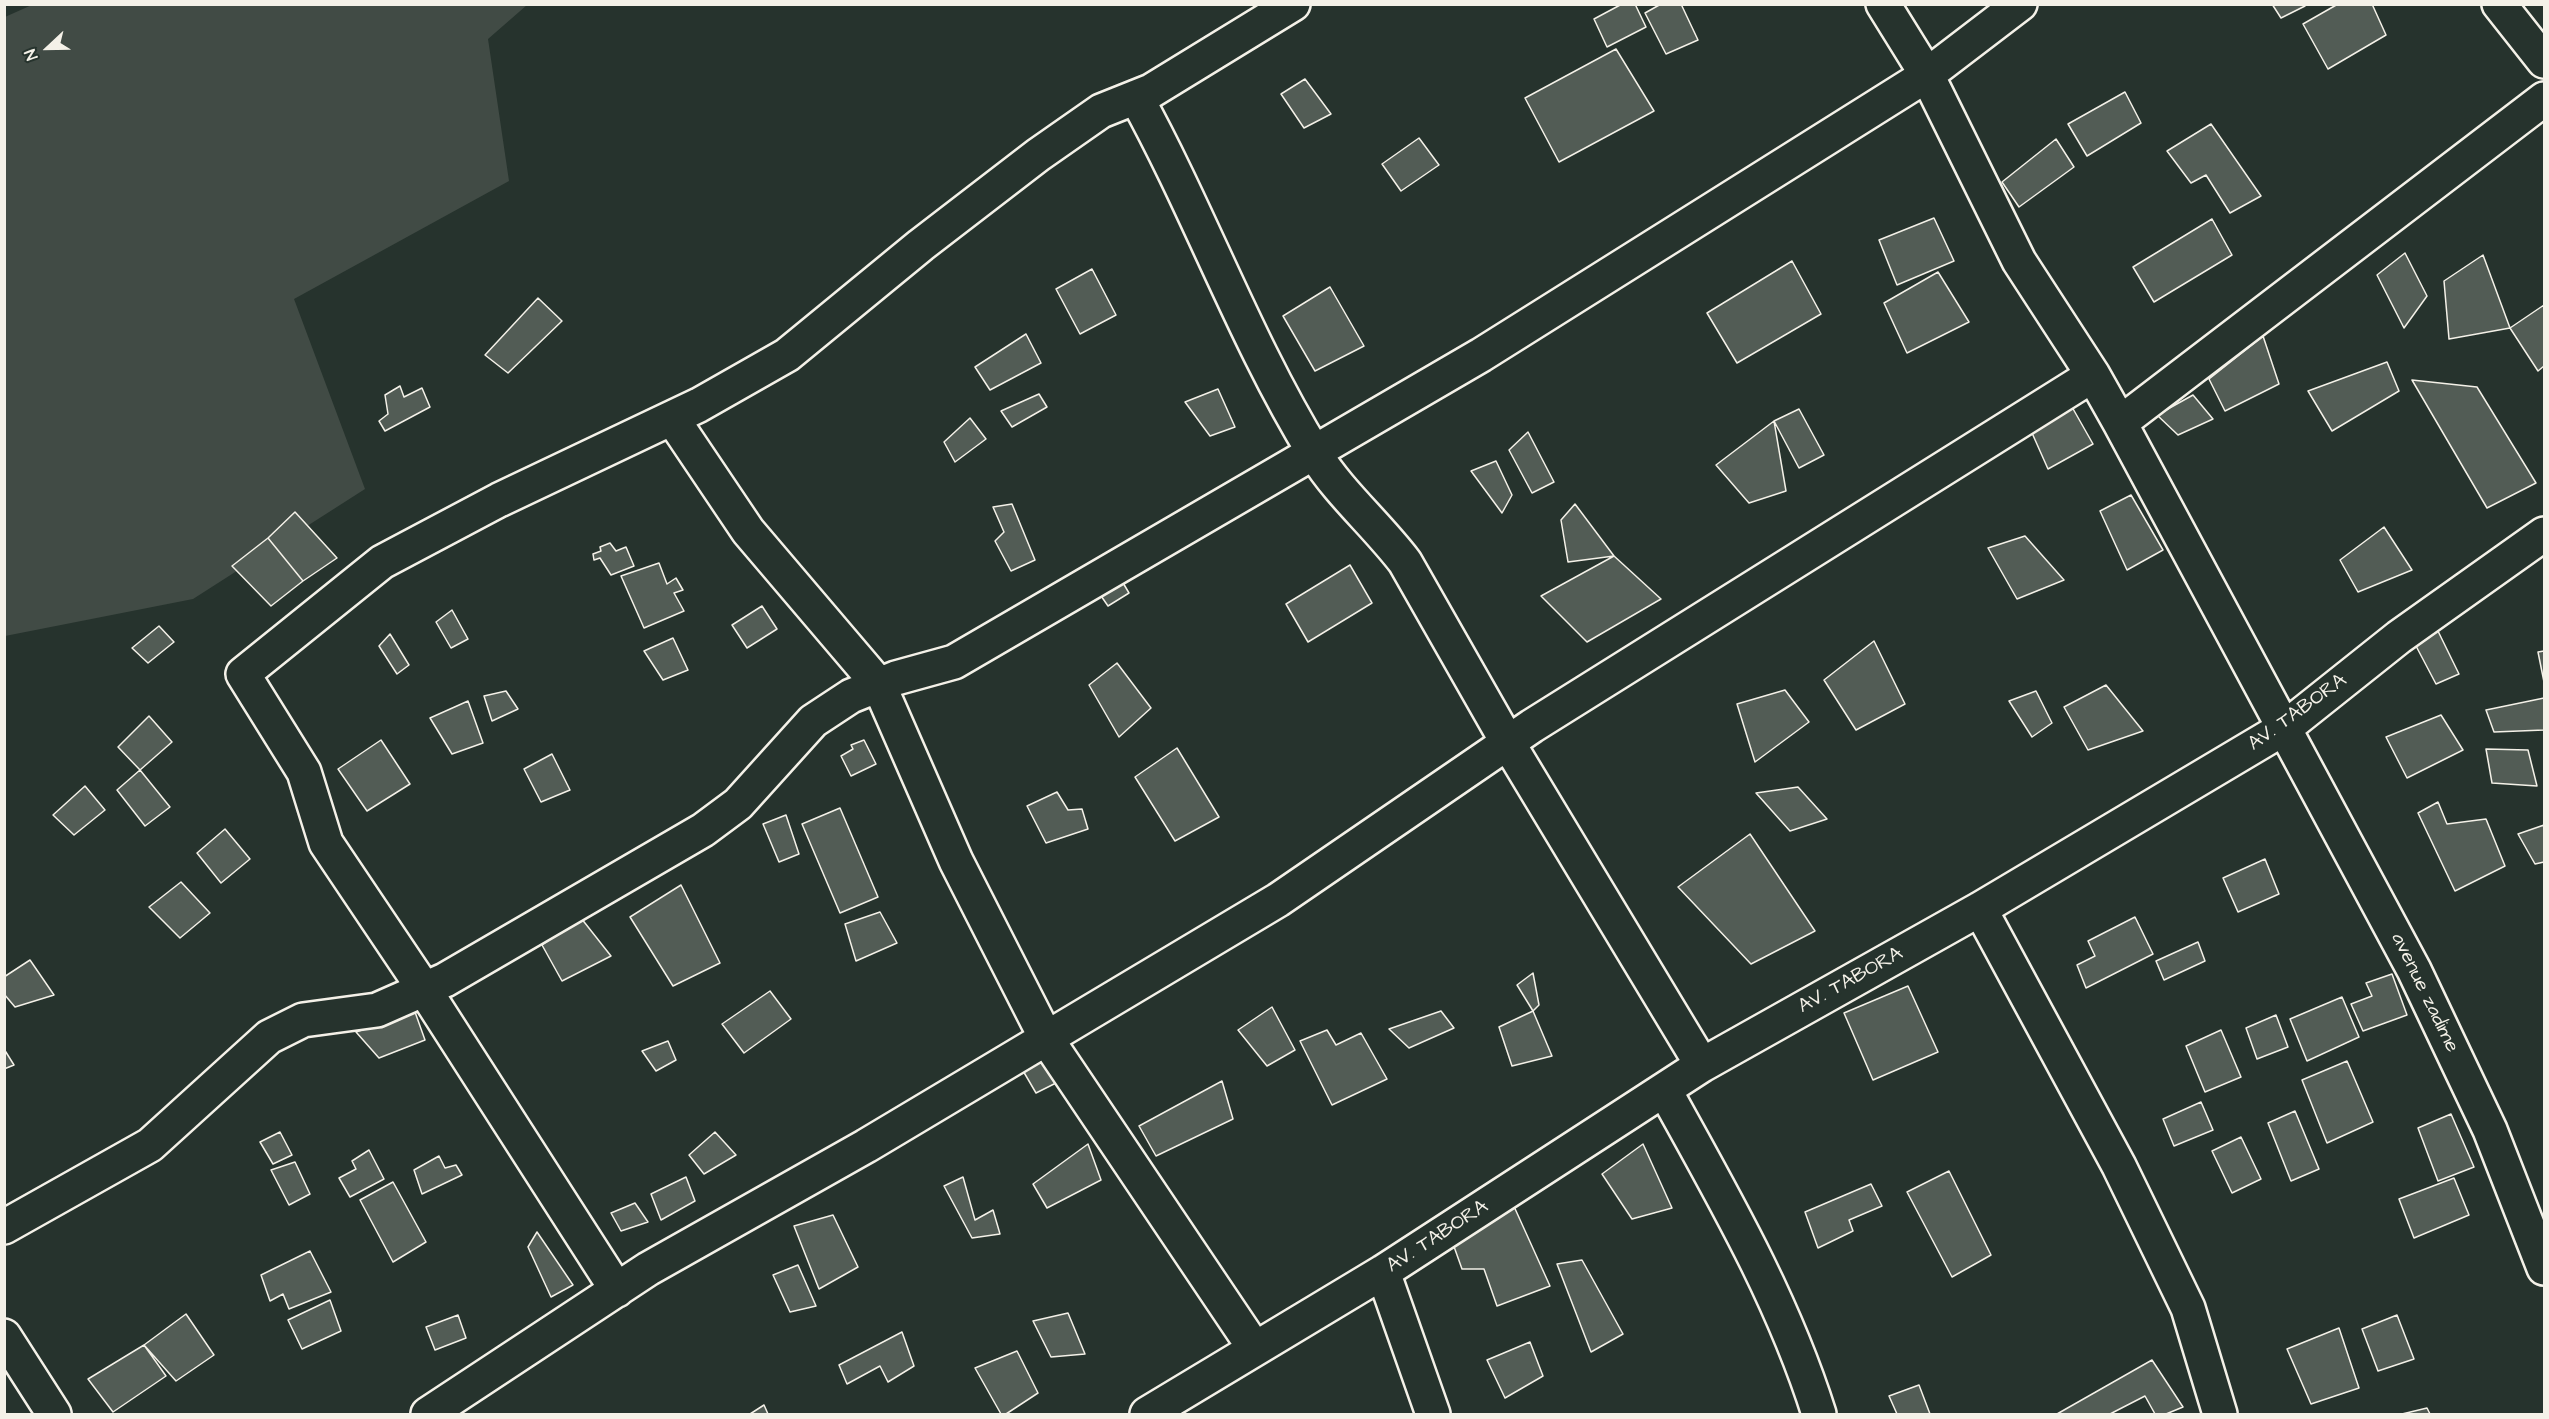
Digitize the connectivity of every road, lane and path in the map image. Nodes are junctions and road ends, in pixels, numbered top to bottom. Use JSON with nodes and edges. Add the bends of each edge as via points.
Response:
{"nodes":[{"id":1,"x":1293,"y":4,"type":"edge"},
{"id":2,"x":1883,"y":4,"type":"edge"},
{"id":3,"x":2020,"y":4,"type":"edge"},
{"id":4,"x":2499,"y":4,"type":"edge"},
{"id":5,"x":2544,"y":61,"type":"edge"},
{"id":6,"x":1927,"y":75,"type":"junction"},
{"id":7,"x":1136,"y":97,"type":"junction"},
{"id":8,"x":2544,"y":99,"type":"edge"},
{"id":9,"x":2093,"y":375,"type":"junction"},
{"id":10,"x":672,"y":418,"type":"junction"},
{"id":11,"x":2120,"y":423,"type":"junction"},
{"id":12,"x":1314,"y":452,"type":"junction"},
{"id":13,"x":2544,"y":534,"type":"edge"},
{"id":14,"x":879,"y":685,"type":"junction"},
{"id":15,"x":2286,"y":727,"type":"junction"},
{"id":16,"x":1508,"y":743,"type":"junction"},
{"id":17,"x":1980,"y":909,"type":"junction"},
{"id":18,"x":424,"y":989,"type":"junction"},
{"id":19,"x":1046,"y":1038,"type":"junction"},
{"id":20,"x":1702,"y":1065,"type":"junction"},
{"id":21,"x":1665,"y":1090,"type":"junction"},
{"id":22,"x":4,"y":1227,"type":"edge"},
{"id":23,"x":2544,"y":1268,"type":"edge"},
{"id":24,"x":1383,"y":1272,"type":"junction"},
{"id":25,"x":617,"y":1290,"type":"junction"},
{"id":26,"x":4,"y":1336,"type":"edge"},
{"id":27,"x":1254,"y":1349,"type":"junction"},
{"id":28,"x":54,"y":1414,"type":"edge"},
{"id":29,"x":428,"y":1414,"type":"edge"},
{"id":30,"x":1147,"y":1414,"type":"edge"},
{"id":31,"x":1433,"y":1414,"type":"edge"},
{"id":32,"x":1819,"y":1414,"type":"edge"},
{"id":33,"x":2220,"y":1414,"type":"edge"}],
"edges":[{"from":1,"to":7,"type":"street"},
{"from":2,"to":6,"type":"street","name":"avenue zadime"},
{"from":3,"to":6,"type":"street"},
{"from":4,"to":5,"type":"street"},
{"from":6,"to":9,"type":"street","name":"avenue zadime","via":[[2019,261]]},
{"from":6,"to":12,"type":"street","via":[[1481,355]]},
{"from":7,"to":10,"type":"street","via":[[1101,111],[1038,155],[787,355]]},
{"from":7,"to":12,"type":"street","via":[[1172,162],[1241,319]]},
{"from":8,"to":11,"type":"street"},
{"from":9,"to":11,"type":"street","name":"avenue zadime"},
{"from":9,"to":16,"type":"street"},
{"from":10,"to":14,"type":"street","via":[[748,531]]},
{"from":10,"to":18,"type":"street","via":[[499,500],[382,562],[243,674],[304,772],[326,843]]},
{"from":11,"to":15,"type":"street","name":"avenue zadime"},
{"from":12,"to":14,"type":"street","via":[[954,662]]},
{"from":12,"to":16,"type":"street","via":[[1346,496],[1405,562]]},
{"from":13,"to":15,"type":"street","name":"AV. TABORA","via":[[2399,637]]},
{"from":14,"to":18,"type":"street","via":[[850,696],[813,721],[738,804],[703,830],[524,936]]},
{"from":14,"to":19,"type":"street","via":[[956,861]]},
{"from":15,"to":17,"type":"street","name":"AV. TABORA"},
{"from":15,"to":23,"type":"street","name":"avenue zadime","via":[[2414,970],[2490,1130]]},
{"from":16,"to":19,"type":"street","via":[[1278,900]]},
{"from":16,"to":20,"type":"street"},
{"from":17,"to":20,"type":"street","name":"AV. TABORA"},
{"from":17,"to":33,"type":"street","via":[[2119,1166],[2188,1308]]},
{"from":18,"to":22,"type":"street","via":[[377,1010],[303,1020],[269,1037],[150,1145]]},
{"from":18,"to":25,"type":"street"},
{"from":19,"to":25,"type":"street"},
{"from":19,"to":27,"type":"street"},
{"from":20,"to":21,"type":"street","name":"AV. TABORA"},
{"from":21,"to":24,"type":"street","name":"AV. TABORA"},
{"from":21,"to":32,"type":"street","via":[[1749,1244],[1788,1327]]},
{"from":24,"to":27,"type":"street","name":"AV. TABORA"},
{"from":24,"to":31,"type":"street"},
{"from":25,"to":29,"type":"street"},
{"from":26,"to":28,"type":"street"},
{"from":27,"to":30,"type":"street","name":"AV. TABORA"}]}
